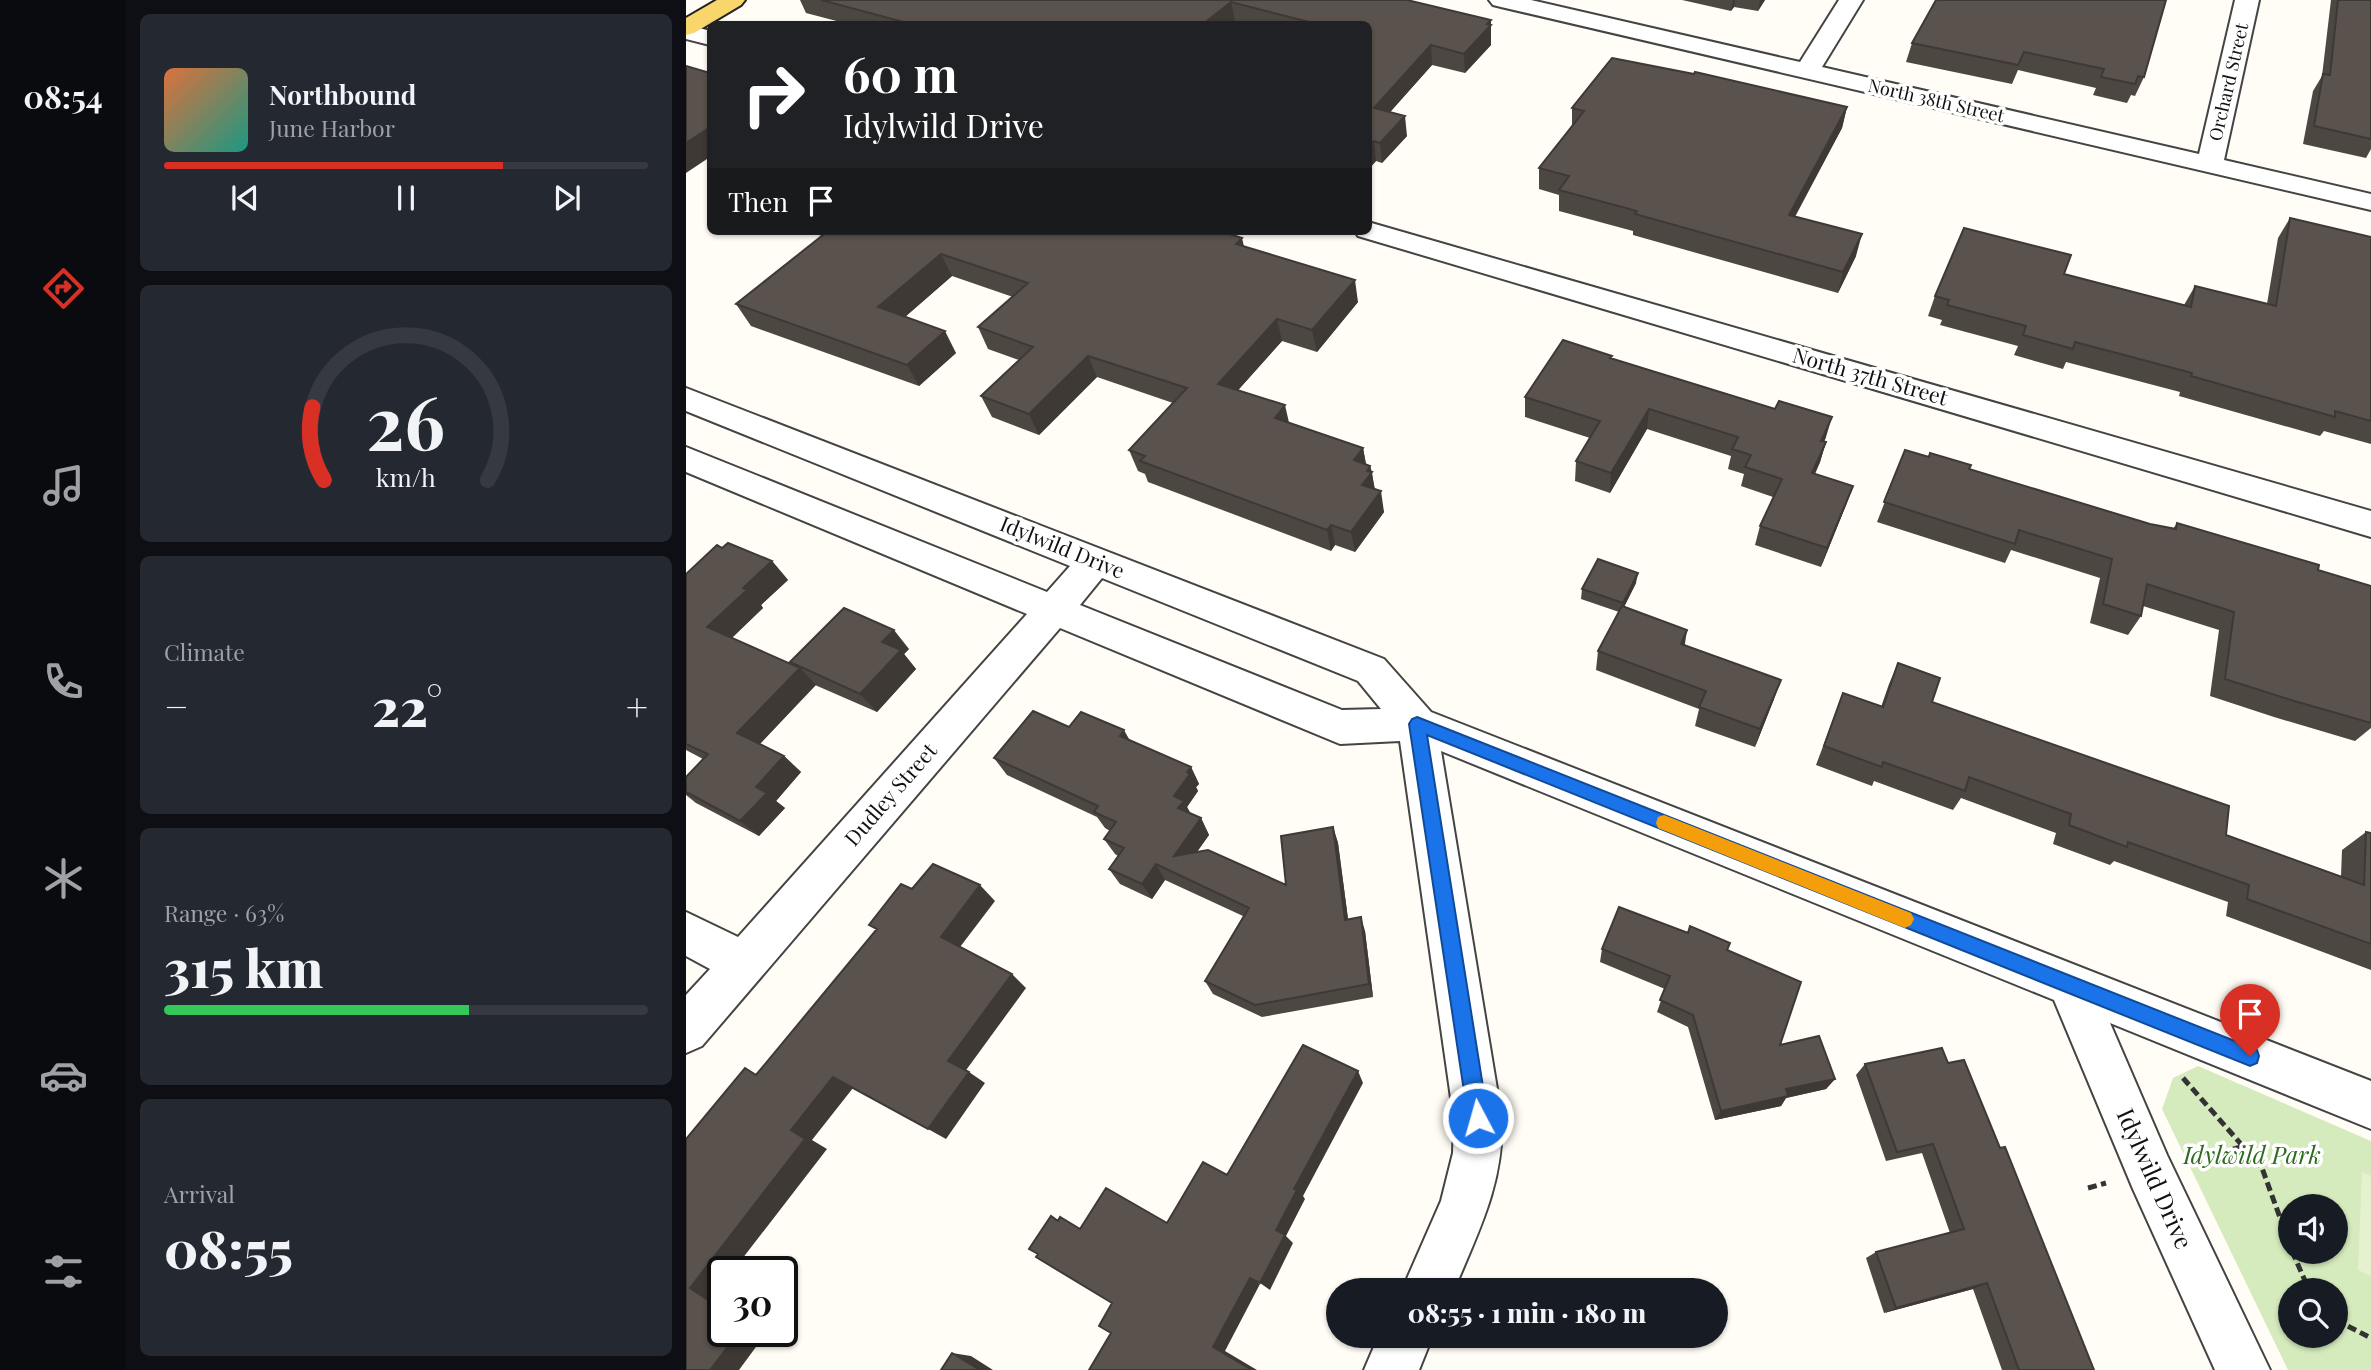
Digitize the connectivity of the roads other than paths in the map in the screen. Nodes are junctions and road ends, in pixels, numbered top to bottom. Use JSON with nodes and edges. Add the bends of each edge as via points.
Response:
{"nodes":[{"id":1,"x":733,"y":0,"type":"edge"},
{"id":2,"x":1501,"y":0,"type":"edge"},
{"id":3,"x":1851,"y":0,"type":"edge"},
{"id":4,"x":2247,"y":0,"type":"edge"},
{"id":5,"x":686,"y":29,"type":"edge"},
{"id":6,"x":707,"y":37,"type":"edge"},
{"id":7,"x":1807,"y":71,"type":"junction"},
{"id":8,"x":2210,"y":165,"type":"junction"},
{"id":9,"x":2371,"y":202,"type":"edge"},
{"id":10,"x":1372,"y":231,"type":"edge"},
{"id":11,"x":686,"y":399,"type":"edge"},
{"id":12,"x":686,"y":458,"type":"edge"},
{"id":13,"x":2371,"y":524,"type":"edge"},
{"id":14,"x":1096,"y":561,"type":"junction"},
{"id":15,"x":1053,"y":610,"type":"junction"},
{"id":16,"x":1417,"y":724,"type":"junction"},
{"id":17,"x":686,"y":933,"type":"edge"},
{"id":18,"x":744,"y":964,"type":"junction"},
{"id":19,"x":2070,"y":985,"type":"junction"},
{"id":20,"x":686,"y":1030,"type":"edge"},
{"id":21,"x":2371,"y":1105,"type":"edge"},
{"id":22,"x":1433,"y":1278,"type":"edge"},
{"id":23,"x":1401,"y":1348,"type":"edge"},
{"id":24,"x":1391,"y":1370,"type":"edge"},
{"id":25,"x":2243,"y":1370,"type":"edge"}],
"edges":[{"from":1,"to":5,"type":"main road"},
{"from":2,"to":7,"type":"street","name":"North 38th Street"},
{"from":3,"to":7,"type":"street"},
{"from":4,"to":8,"type":"street","name":"Orchard Street"},
{"from":5,"to":6,"type":"street"},
{"from":7,"to":8,"type":"street","name":"North 38th Street"},
{"from":8,"to":9,"type":"street","name":"North 38th Street"},
{"from":10,"to":13,"type":"street","name":"North 37th Street"},
{"from":11,"to":14,"type":"street","name":"Idylwild Drive"},
{"from":12,"to":15,"type":"street","name":"Idylwild Drive"},
{"from":14,"to":15,"type":"street","name":"Dudley Street"},
{"from":14,"to":16,"type":"street","name":"Idylwild Drive","via":[[1371,670]]},
{"from":15,"to":16,"type":"street","name":"Idylwild Drive","via":[[1340,727]]},
{"from":15,"to":18,"type":"street","name":"Dudley Street"},
{"from":16,"to":19,"type":"street","name":"Idylwild Drive"},
{"from":16,"to":22,"type":"street","via":[[1478,1118],[1478,1153],[1465,1204]]},
{"from":17,"to":18,"type":"street"},
{"from":18,"to":20,"type":"street","name":"Dudley Street"},
{"from":19,"to":21,"type":"street","name":"Idylwild Drive"},
{"from":19,"to":25,"type":"street","name":"Idylwild Drive","via":[[2150,1172]]},
{"from":23,"to":24,"type":"street"}]}
